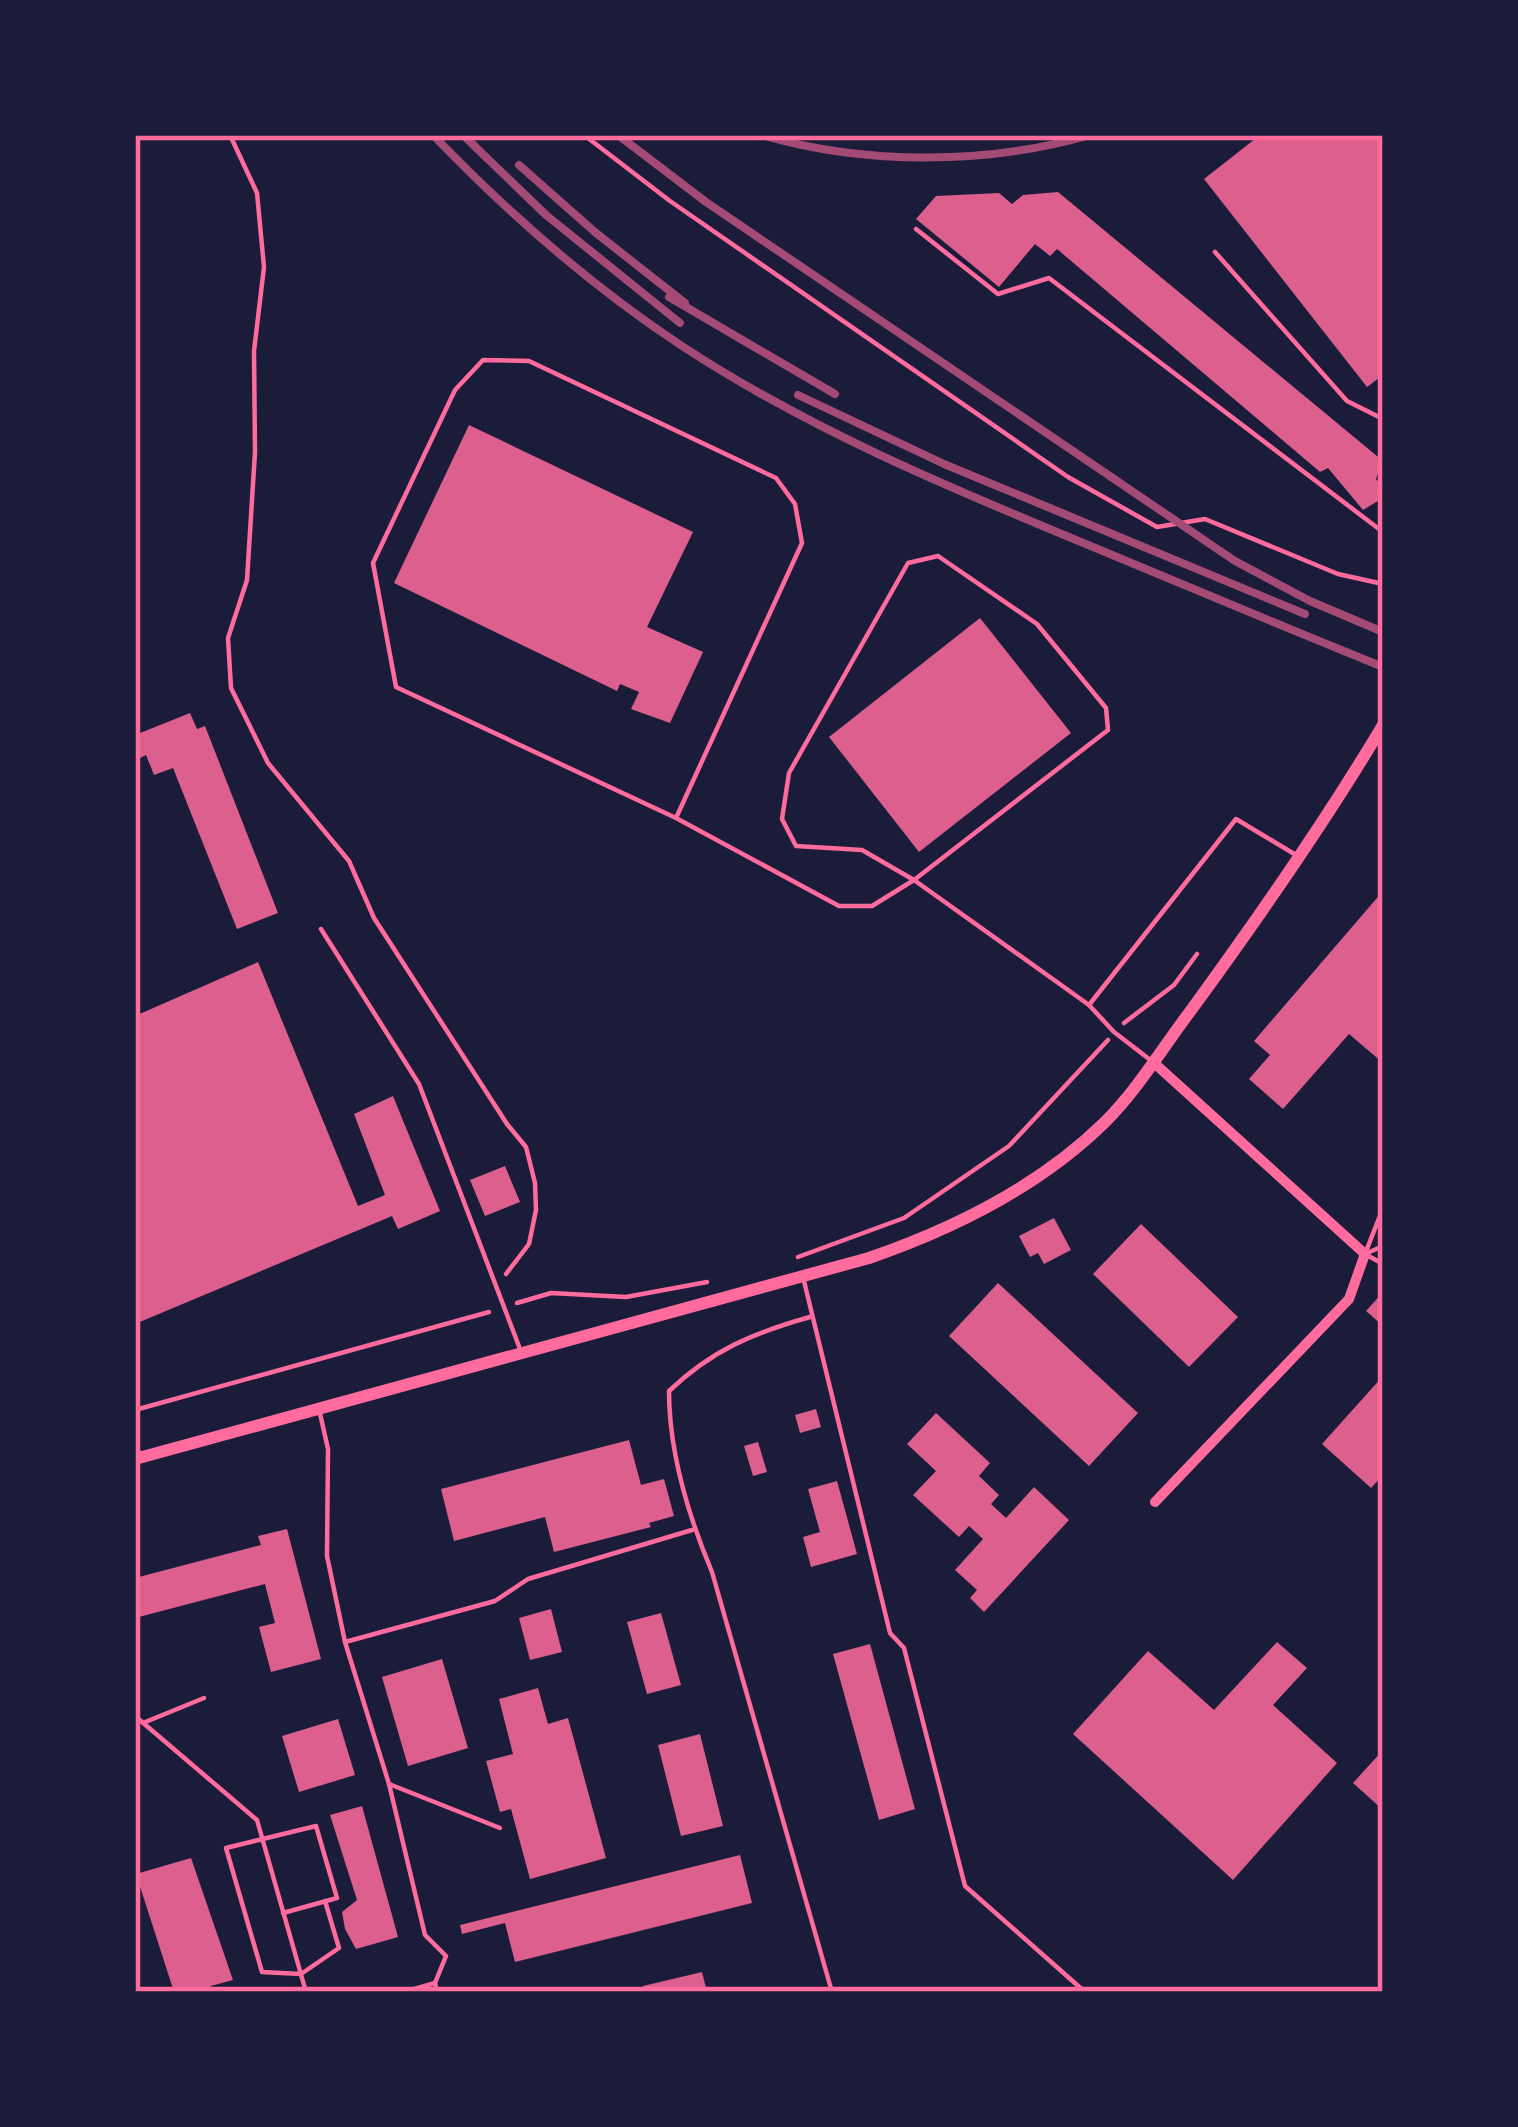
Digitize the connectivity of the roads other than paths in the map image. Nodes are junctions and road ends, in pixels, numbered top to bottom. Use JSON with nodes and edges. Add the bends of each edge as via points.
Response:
{"nodes":[{"id":1,"x":584,"y":135,"type":"edge"},
{"id":2,"x":916,"y":229,"type":"dead end"},
{"id":3,"x":1215,"y":252,"type":"dead end"},
{"id":4,"x":1383,"y":419,"type":"edge"},
{"id":5,"x":1383,"y":527,"type":"edge"},
{"id":6,"x":1383,"y":584,"type":"edge"},
{"id":7,"x":1383,"y":725,"type":"edge"},
{"id":8,"x":676,"y":818,"type":"junction"},
{"id":9,"x":1299,"y":856,"type":"junction"},
{"id":10,"x":914,"y":880,"type":"junction"},
{"id":11,"x":321,"y":929,"type":"dead end"},
{"id":12,"x":1089,"y":1005,"type":"junction"},
{"id":13,"x":1153,"y":1062,"type":"junction"},
{"id":14,"x":1383,"y":1208,"type":"edge"},
{"id":15,"x":1383,"y":1246,"type":"edge"},
{"id":16,"x":1365,"y":1254,"type":"junction"},
{"id":17,"x":1383,"y":1264,"type":"edge"},
{"id":18,"x":803,"y":1277,"type":"junction"},
{"id":19,"x":812,"y":1317,"type":"junction"},
{"id":20,"x":523,"y":1354,"type":"junction"},
{"id":21,"x":320,"y":1409,"type":"junction"},
{"id":22,"x":135,"y":1440,"type":"edge"},
{"id":23,"x":138,"y":1458,"type":"edge"},
{"id":24,"x":1155,"y":1502,"type":"dead end"},
{"id":25,"x":694,"y":1530,"type":"junction"},
{"id":26,"x":345,"y":1642,"type":"junction"},
{"id":27,"x":204,"y":1698,"type":"dead end"},
{"id":28,"x":135,"y":1716,"type":"edge"},
{"id":29,"x":143,"y":1723,"type":"junction"},
{"id":30,"x":388,"y":1784,"type":"junction"},
{"id":31,"x":500,"y":1828,"type":"dead end"},
{"id":32,"x":262,"y":1837,"type":"junction"},
{"id":33,"x":325,"y":1901,"type":"junction"},
{"id":34,"x":283,"y":1913,"type":"junction"},
{"id":35,"x":301,"y":1974,"type":"junction"},
{"id":36,"x":435,"y":1983,"type":"junction"},
{"id":37,"x":306,"y":1992,"type":"edge"},
{"id":38,"x":404,"y":1992,"type":"edge"},
{"id":39,"x":437,"y":1992,"type":"edge"},
{"id":40,"x":832,"y":1992,"type":"edge"},
{"id":41,"x":1085,"y":1992,"type":"edge"}],
"edges":[{"from":1,"to":6,"type":"lane","via":[[1086,488],[1157,527],[1205,518],[1338,574]]},
{"from":2,"to":5,"type":"lane","via":[[998,294],[1049,278]]},
{"from":3,"to":4,"type":"lane","via":[[1347,401]]},
{"from":7,"to":9,"type":"street"},
{"from":8,"to":8,"type":"lane","via":[[396,687],[373,563],[455,390],[483,360],[530,361],[776,478],[795,503],[802,543]]},
{"from":8,"to":10,"type":"lane","via":[[838,906],[872,906]]},
{"from":9,"to":12,"type":"lane","via":[[1236,819]]},
{"from":9,"to":13,"type":"street"},
{"from":10,"to":10,"type":"lane","via":[[1108,730],[1106,708],[1037,624],[938,556],[908,563],[789,773],[782,819],[796,846],[862,850]]},
{"from":10,"to":12,"type":"lane"},
{"from":11,"to":20,"type":"lane","via":[[419,1084]]},
{"from":12,"to":13,"type":"lane"},
{"from":13,"to":16,"type":"street"},
{"from":13,"to":18,"type":"street","via":[[1104,1123],[998,1199],[912,1243]]},
{"from":14,"to":16,"type":"lane"},
{"from":15,"to":16,"type":"lane"},
{"from":16,"to":17,"type":"lane"},
{"from":16,"to":24,"type":"street","via":[[1349,1299]]},
{"from":18,"to":19,"type":"lane"},
{"from":18,"to":20,"type":"street"},
{"from":19,"to":25,"type":"lane","via":[[761,1330],[700,1361],[669,1390]]},
{"from":19,"to":41,"type":"lane","via":[[890,1633],[904,1648],[965,1886]]},
{"from":20,"to":21,"type":"street"},
{"from":21,"to":23,"type":"street"},
{"from":21,"to":26,"type":"lane","via":[[328,1449],[327,1556]]},
{"from":22,"to":23,"type":"lane"},
{"from":25,"to":26,"type":"lane"},
{"from":25,"to":40,"type":"lane"},
{"from":26,"to":30,"type":"lane"},
{"from":27,"to":29,"type":"lane"},
{"from":28,"to":29,"type":"lane"},
{"from":29,"to":32,"type":"lane","via":[[257,1820]]},
{"from":30,"to":31,"type":"lane"},
{"from":30,"to":36,"type":"lane","via":[[425,1935],[446,1956]]},
{"from":32,"to":33,"type":"lane","via":[[316,1826],[337,1898]]},
{"from":32,"to":34,"type":"lane"},
{"from":32,"to":35,"type":"lane","via":[[226,1849],[262,1972]]},
{"from":33,"to":34,"type":"lane"},
{"from":33,"to":35,"type":"lane","via":[[339,1948]]},
{"from":34,"to":35,"type":"lane"},
{"from":35,"to":37,"type":"lane"},
{"from":36,"to":38,"type":"lane"},
{"from":36,"to":39,"type":"lane"}]}
